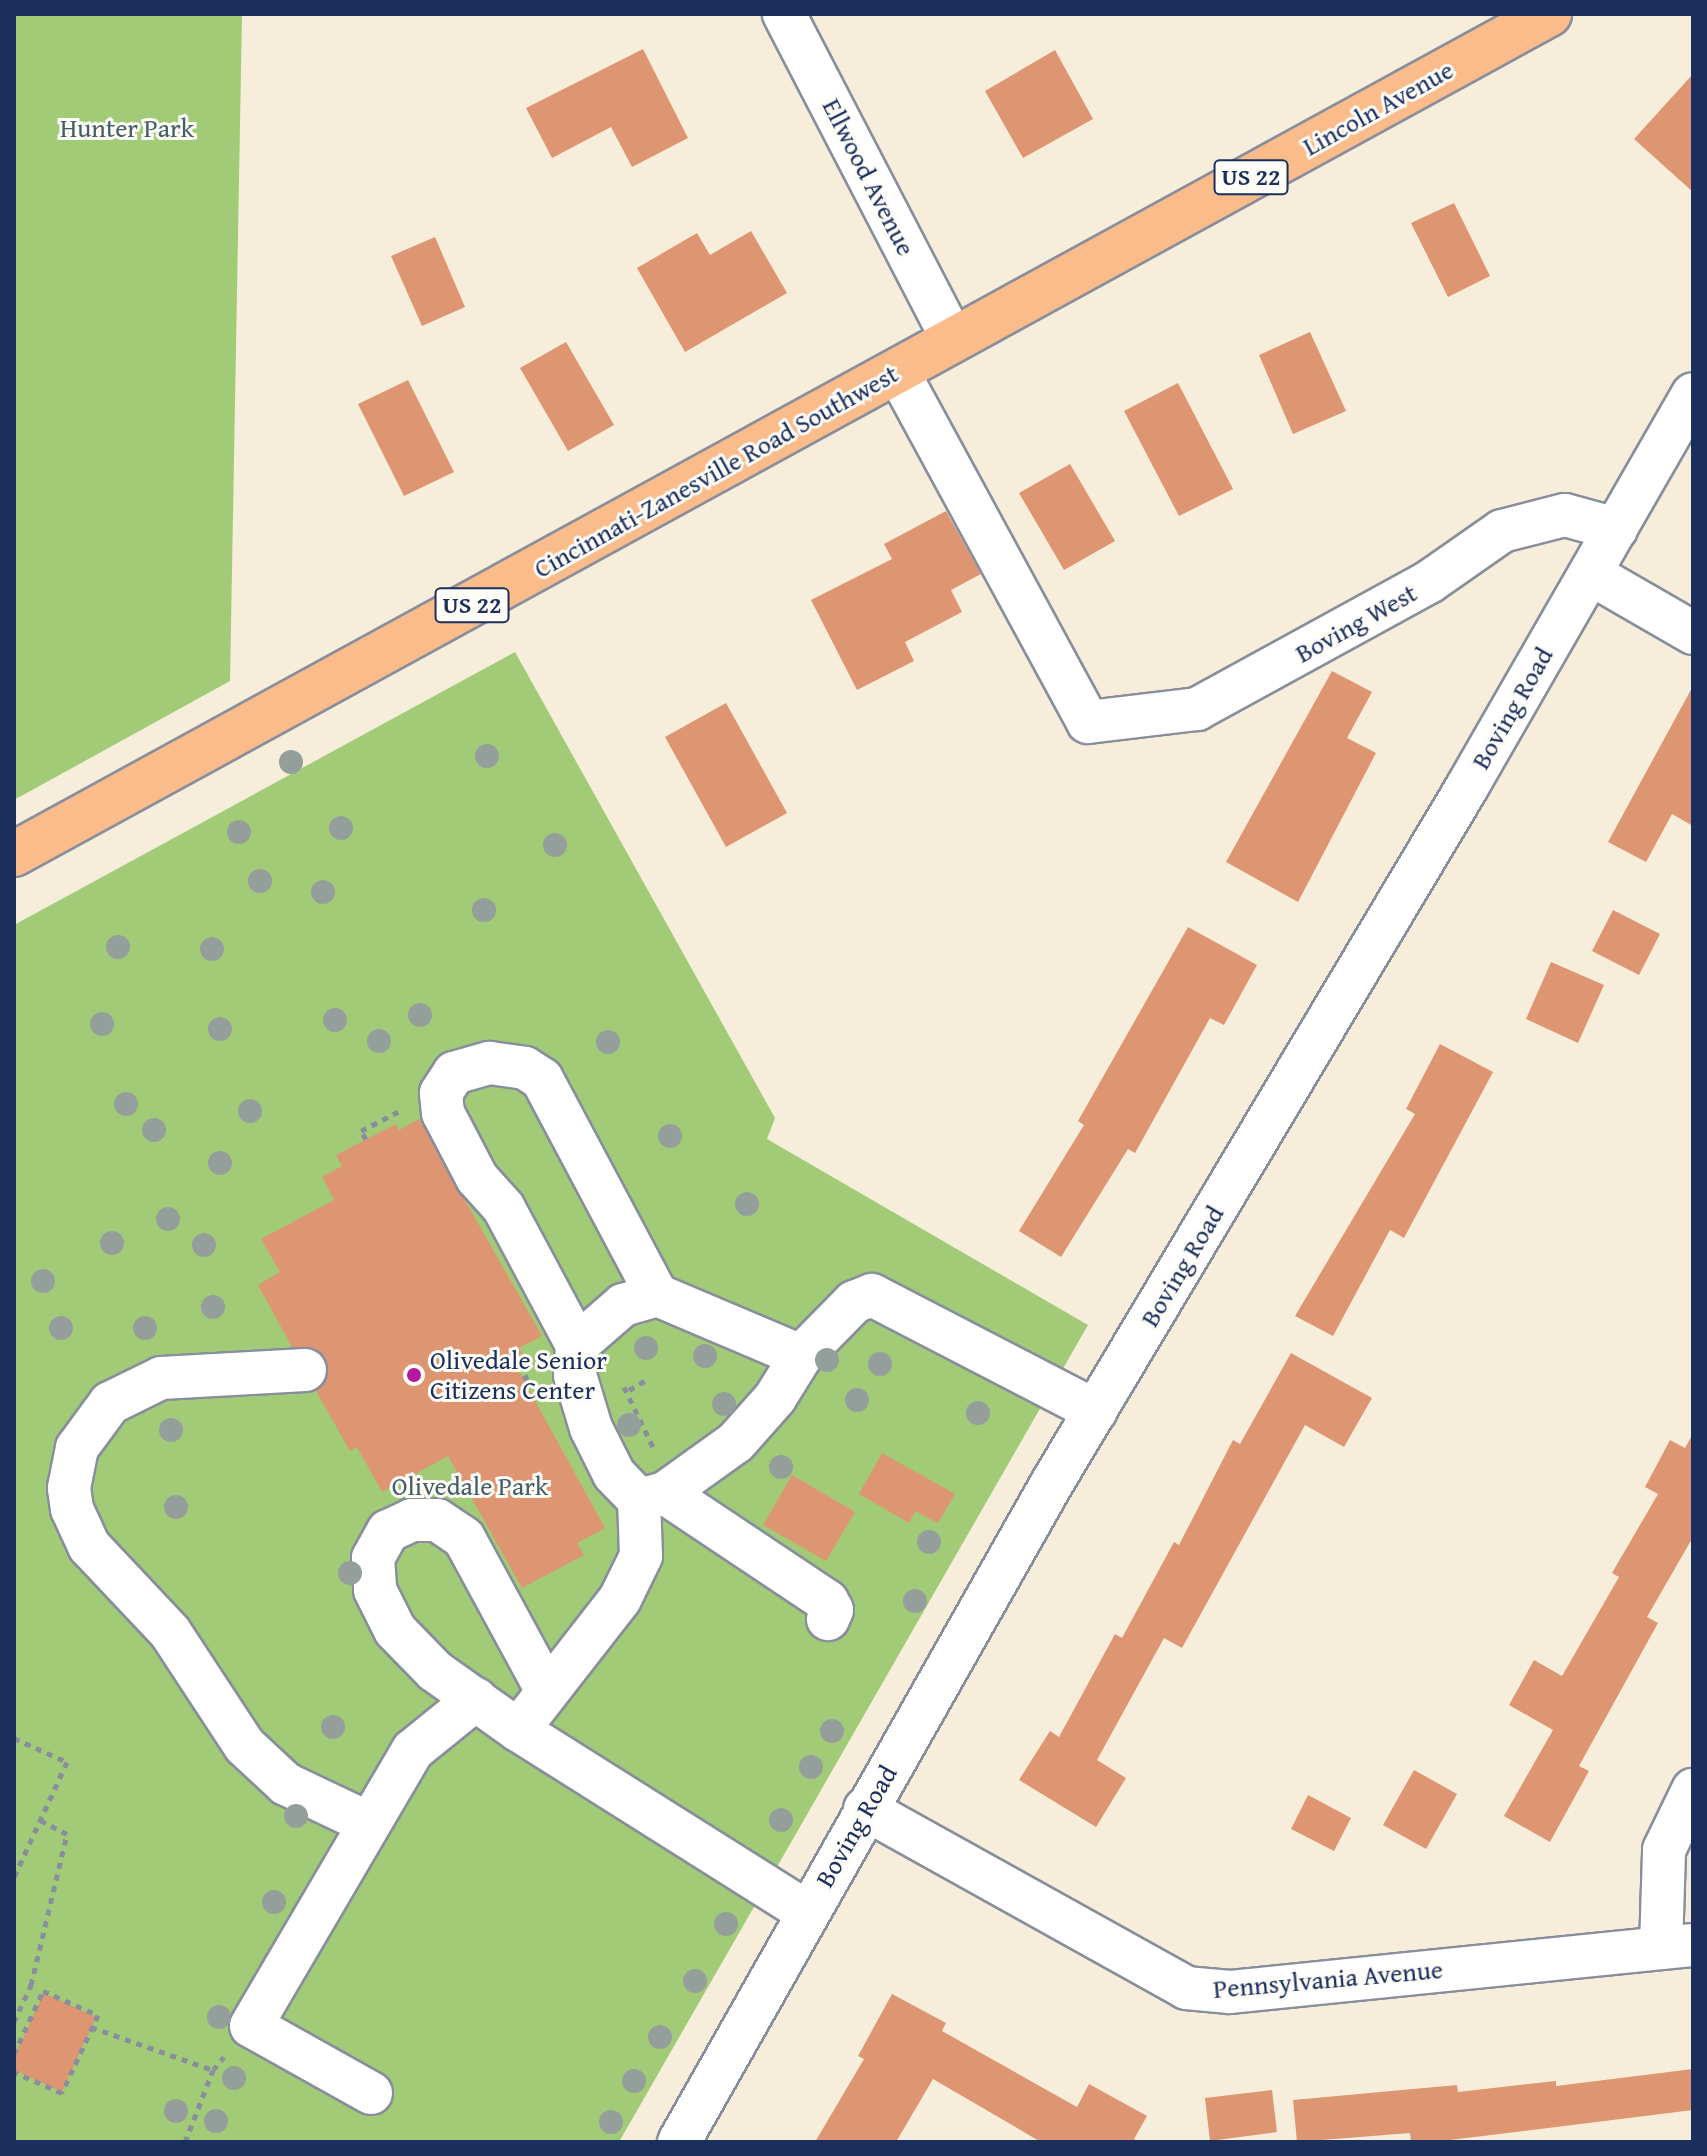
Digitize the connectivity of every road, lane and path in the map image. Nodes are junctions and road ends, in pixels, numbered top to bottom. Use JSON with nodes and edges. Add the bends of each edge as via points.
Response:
{"nodes":[{"id":1,"x":784,"y":14,"type":"edge"},
{"id":2,"x":1549,"y":14,"type":"edge"},
{"id":3,"x":953,"y":340,"type":"junction"},
{"id":4,"x":898,"y":372,"type":"junction"},
{"id":5,"x":1693,"y":394,"type":"edge"},
{"id":6,"x":1616,"y":529,"type":"junction"},
{"id":7,"x":1591,"y":574,"type":"junction"},
{"id":8,"x":1693,"y":633,"type":"edge"},
{"id":9,"x":14,"y":854,"type":"edge"},
{"id":10,"x":657,"y":1295,"type":"junction"},
{"id":11,"x":577,"y":1345,"type":"junction"},
{"id":12,"x":801,"y":1356,"type":"junction"},
{"id":13,"x":305,"y":1370,"type":"dead end"},
{"id":14,"x":646,"y":1380,"type":"dead end"},
{"id":15,"x":629,"y":1390,"type":"dead end"},
{"id":16,"x":1096,"y":1411,"type":"junction"},
{"id":17,"x":652,"y":1496,"type":"junction"},
{"id":18,"x":828,"y":1619,"type":"dead end"},
{"id":19,"x":547,"y":1691,"type":"junction"},
{"id":20,"x":476,"y":1699,"type":"junction"},
{"id":21,"x":518,"y":1730,"type":"junction"},
{"id":22,"x":14,"y":1738,"type":"edge"},
{"id":23,"x":1693,"y":1790,"type":"edge"},
{"id":24,"x":865,"y":1809,"type":"junction"},
{"id":25,"x":40,"y":1820,"type":"junction"},
{"id":26,"x":368,"y":1823,"type":"junction"},
{"id":27,"x":14,"y":1877,"type":"edge"},
{"id":28,"x":807,"y":1912,"type":"junction"},
{"id":29,"x":1677,"y":1946,"type":"edge"},
{"id":30,"x":15,"y":2019,"type":"edge"},
{"id":31,"x":29,"y":2023,"type":"junction"},
{"id":32,"x":92,"y":2028,"type":"junction"},
{"id":33,"x":14,"y":2054,"type":"edge"},
{"id":34,"x":14,"y":2072,"type":"edge"},
{"id":35,"x":371,"y":2093,"type":"dead end"},
{"id":36,"x":185,"y":2142,"type":"edge"},
{"id":37,"x":679,"y":2142,"type":"edge"}],
"edges":[{"from":1,"to":3,"type":"street","name":"Ellwood Avenue"},
{"from":2,"to":3,"type":"main road","name":"Lincoln Avenue","number":"US 22"},
{"from":3,"to":4,"type":"main road","name":"Cincinnati-Zanesville Road Southwest","number":"US 22"},
{"from":4,"to":6,"type":"street","name":"Boving West","via":[[1088,722],[1197,709],[1429,582],[1502,531],[1565,515]]},
{"from":4,"to":9,"type":"main road","name":"Cincinnati-Zanesville Road Southwest","number":"US 22"},
{"from":5,"to":6,"type":"street","name":"Boving Road"},
{"from":6,"to":7,"type":"street","name":"Boving Road"},
{"from":7,"to":8,"type":"street"},
{"from":7,"to":16,"type":"street","name":"Boving Road"},
{"from":10,"to":11,"type":"street","via":[[623,1305]]},
{"from":10,"to":11,"type":"street","via":[[542,1079],[525,1068],[490,1063],[454,1073],[441,1093],[443,1113],[477,1178],[504,1208]]},
{"from":10,"to":12,"type":"street"},
{"from":11,"to":17,"type":"street","via":[[575,1375],[591,1428],[614,1474]]},
{"from":12,"to":16,"type":"street","via":[[854,1302],[872,1295]]},
{"from":12,"to":17,"type":"street","via":[[775,1398],[736,1442]]},
{"from":13,"to":26,"type":"street","via":[[161,1378],[110,1403],[77,1448],[69,1488],[72,1509],[89,1546],[170,1632],[245,1746],[286,1784]]},
{"from":14,"to":15,"type":"path"},
{"from":16,"to":24,"type":"street","name":"Boving Road"},
{"from":17,"to":18,"type":"street","via":[[827,1601],[832,1610]]},
{"from":17,"to":19,"type":"street","via":[[641,1556],[620,1599]]},
{"from":19,"to":20,"type":"street","via":[[464,1538],[437,1520],[412,1520],[388,1531],[373,1558],[375,1590],[395,1630],[435,1671]]},
{"from":19,"to":21,"type":"street"},
{"from":20,"to":21,"type":"street"},
{"from":20,"to":26,"type":"street","via":[[413,1750]]},
{"from":21,"to":28,"type":"street"},
{"from":22,"to":25,"type":"path","via":[[67,1762]]},
{"from":23,"to":29,"type":"street","via":[[1664,1850]]},
{"from":24,"to":28,"type":"street","name":"Boving Road"},
{"from":24,"to":29,"type":"street","name":"Pennsylvania Avenue","via":[[1186,1988],[1230,1992]]},
{"from":25,"to":27,"type":"path"},
{"from":25,"to":30,"type":"path","via":[[67,1834],[31,1985]]},
{"from":26,"to":35,"type":"street","via":[[251,2026]]},
{"from":28,"to":37,"type":"street","name":"Boving Road"},
{"from":30,"to":31,"type":"path"},
{"from":31,"to":32,"type":"path","via":[[43,1991],[98,2015]]},
{"from":31,"to":33,"type":"path"},
{"from":32,"to":34,"type":"path","via":[[62,2093]]},
{"from":32,"to":36,"type":"path","via":[[213,2070]]}]}
